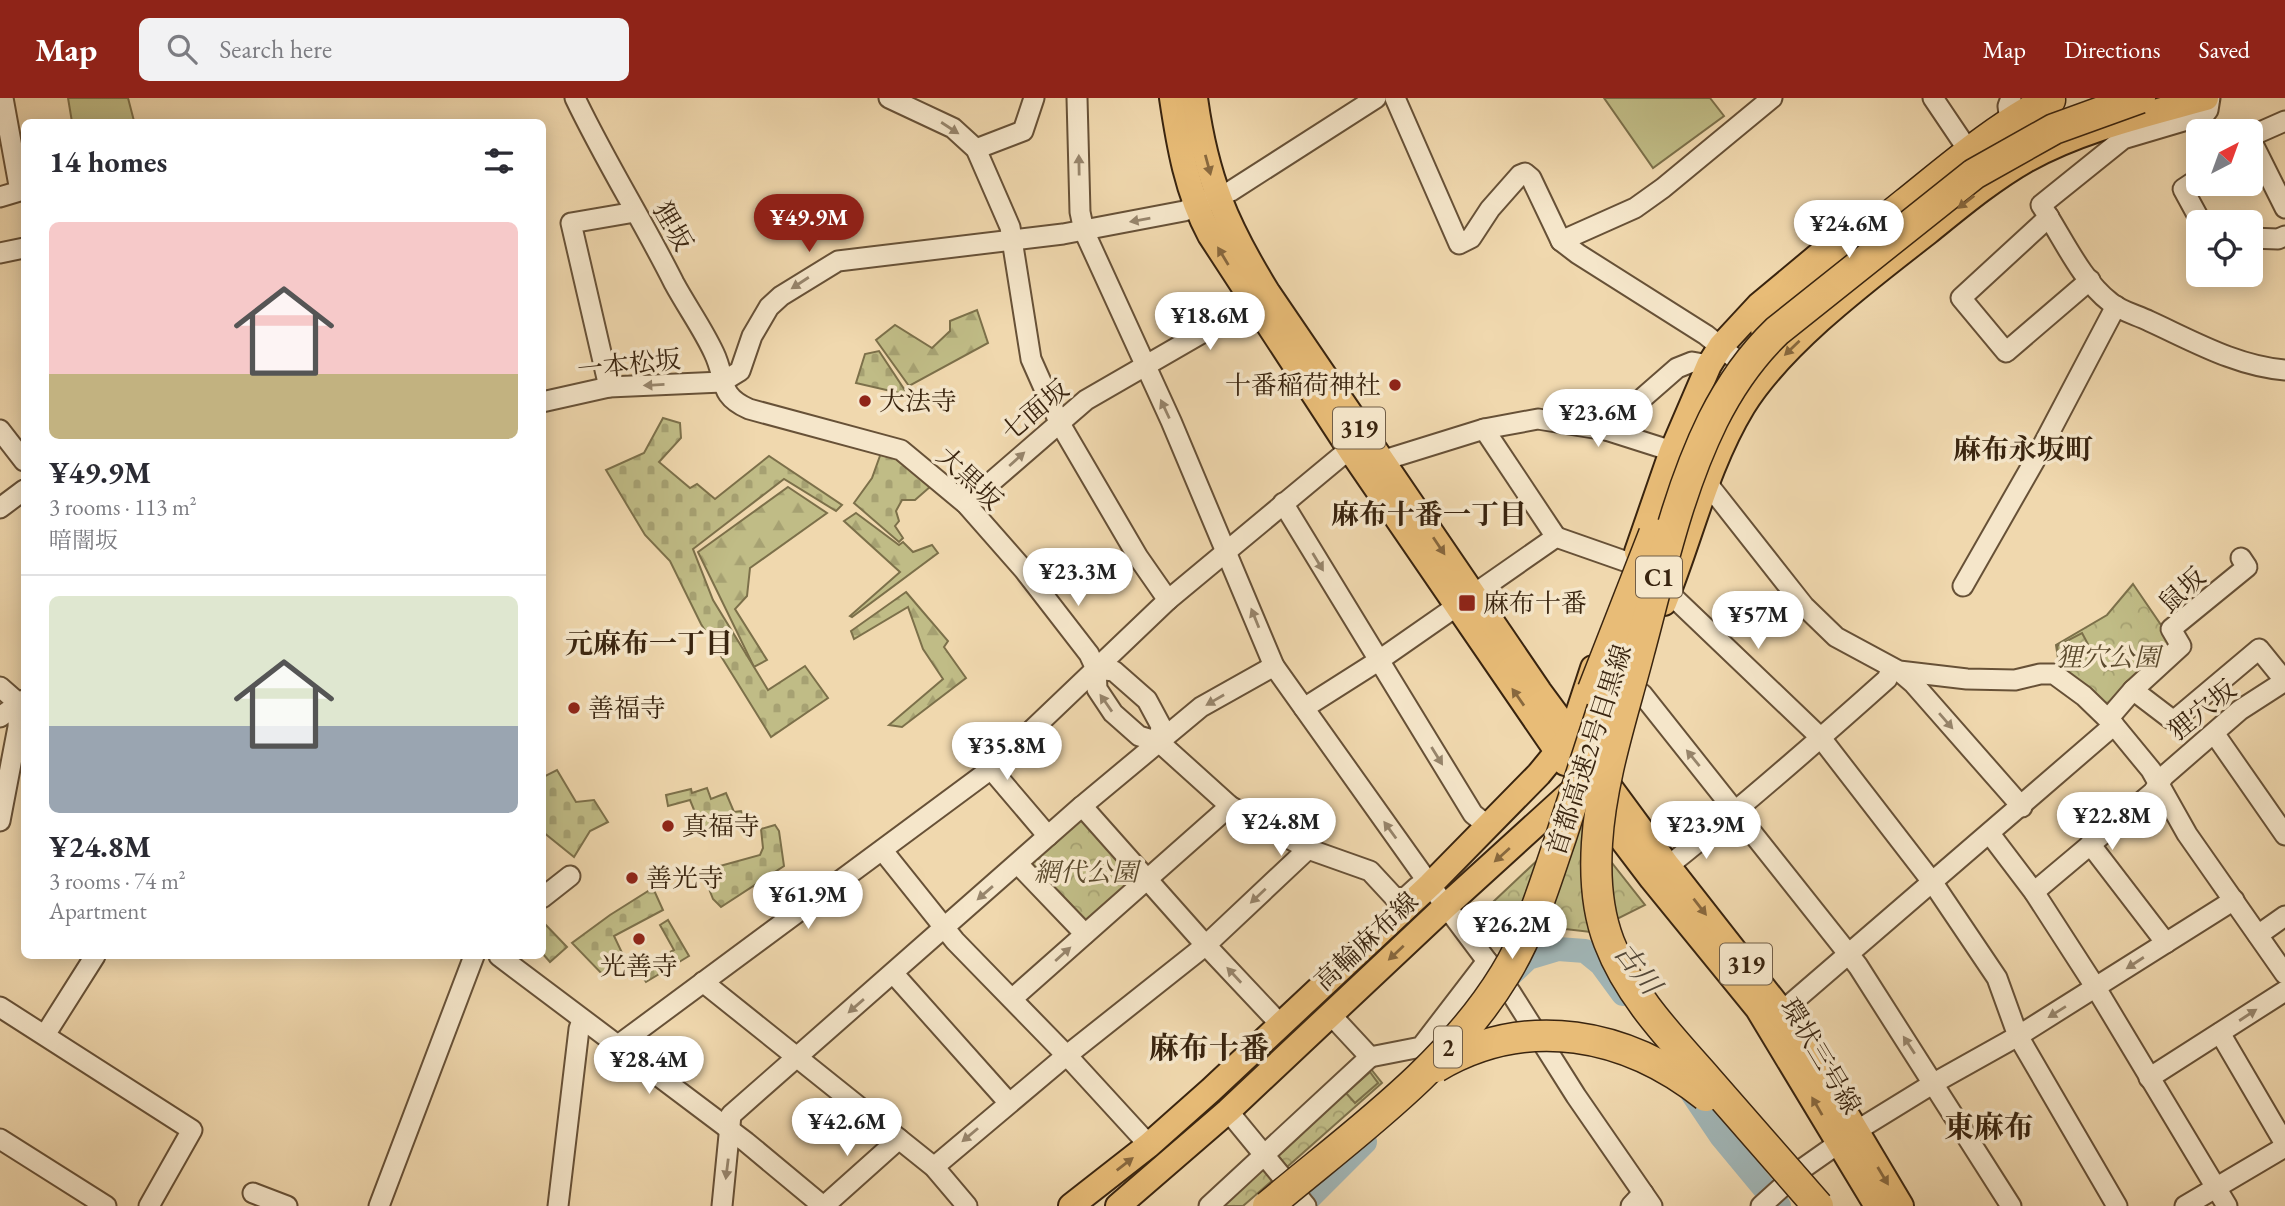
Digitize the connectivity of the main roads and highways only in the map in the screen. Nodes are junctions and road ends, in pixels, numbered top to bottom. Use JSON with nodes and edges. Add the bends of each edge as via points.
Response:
{"nodes":[{"id":1,"x":1172,"y":98,"type":"edge"},
{"id":2,"x":1195,"y":98,"type":"edge"},
{"id":3,"x":2119,"y":98,"type":"edge"},
{"id":4,"x":2140,"y":98,"type":"edge"},
{"id":5,"x":2208,"y":98,"type":"edge"},
{"id":6,"x":2053,"y":99,"type":"edge"},
{"id":7,"x":2010,"y":106,"type":"edge"},
{"id":8,"x":1939,"y":184,"type":"junction"},
{"id":9,"x":1206,"y":202,"type":"junction"},
{"id":10,"x":1750,"y":377,"type":"junction"},
{"id":11,"x":1684,"y":442,"type":"junction"},
{"id":12,"x":1464,"y":600,"type":"junction"},
{"id":13,"x":1539,"y":691,"type":"junction"},
{"id":14,"x":1585,"y":692,"type":"junction"},
{"id":15,"x":1564,"y":744,"type":"junction"},
{"id":16,"x":1588,"y":775,"type":"junction"},
{"id":17,"x":1847,"y":1137,"type":"junction"},
{"id":18,"x":1299,"y":1195,"type":"edge"},
{"id":19,"x":1124,"y":1204,"type":"edge"},
{"id":20,"x":1071,"y":1206,"type":"edge"},
{"id":21,"x":1255,"y":1206,"type":"edge"},
{"id":22,"x":1268,"y":1206,"type":"edge"},
{"id":23,"x":1808,"y":1206,"type":"edge"},
{"id":24,"x":1817,"y":1206,"type":"edge"},
{"id":25,"x":1877,"y":1206,"type":"edge"},
{"id":26,"x":1901,"y":1206,"type":"edge"}],
"edges":[{"from":1,"to":9,"type":"main road","name":"環状三号線","number":"319","via":[[1185,170]]},
{"from":2,"to":9,"type":"main road","name":"環状三号線","number":"319","one_way":true},
{"from":3,"to":8,"type":"highway","number":"C1","via":[[2021,138]]},
{"from":4,"to":10,"type":"highway","number":"C1","bridge":true,"via":[[2054,129],[1974,174],[1760,347]]},
{"from":5,"to":10,"type":"main road","name":"高輪麻布線","one_way":true,"via":[[2087,131],[2025,160],[1884,266],[1770,369]]},
{"from":6,"to":7,"type":"main road","name":"高輪麻布線"},
{"from":6,"to":8,"type":"highway","via":[[2000,129]]},
{"from":7,"to":11,"type":"main road","name":"高輪麻布線","via":[[1759,305],[1715,356]]},
{"from":8,"to":11,"type":"highway","number":"C1","via":[[1755,343]]},
{"from":9,"to":12,"type":"main road","name":"環状三号線","number":"319","one_way":true,"via":[[1381,461]]},
{"from":12,"to":9,"type":"main road","name":"環状三号線","number":"319","one_way":true,"via":[[1351,451],[1254,303],[1210,234]]},
{"from":10,"to":16,"type":"main road","name":"高輪麻布線","via":[[1743,406],[1707,483],[1615,729]]},
{"from":10,"to":18,"type":"highway","name":"首都高速2号目黒線","number":"2","bridge":true,"via":[[1715,410],[1664,523],[1550,870],[1506,973],[1435,1061]]},
{"from":10,"to":24,"type":"highway","number":"C1","bridge":true,"via":[[1712,422],[1674,523],[1607,778],[1597,839],[1598,899],[1614,953],[1646,1007]]},
{"from":11,"to":14,"type":"main road","name":"高輪麻布線"},
{"from":11,"to":21,"type":"highway","name":"首都高速2号目黒線","bridge":true,"via":[[1679,468],[1604,659],[1521,902],[1492,965],[1457,1016],[1409,1068]]},
{"from":11,"to":23,"type":"highway","number":"C1","bridge":true,"via":[[1682,471],[1610,732],[1593,820],[1593,899],[1609,956],[1641,1010]]},
{"from":12,"to":13,"type":"main road","name":"環状三号線","number":"319"},
{"from":15,"to":12,"type":"main road","name":"環状三号線","number":"319","one_way":true},
{"from":13,"to":14,"type":"main road","via":[[1564,696]]},
{"from":13,"to":15,"type":"main road","name":"環状三号線","number":"319"},
{"from":14,"to":15,"type":"main road","name":"高輪麻布線"},
{"from":15,"to":16,"type":"main road","name":"環状三号線","number":"319"},
{"from":20,"to":15,"type":"main road","name":"高輪麻布線","one_way":true,"via":[[1149,1145],[1281,1025],[1430,885]]},
{"from":16,"to":17,"type":"main road","name":"環状三号線","number":"319","via":[[1775,1018]]},
{"from":16,"to":19,"type":"main road","name":"高輪麻布線","one_way":true},
{"from":17,"to":25,"type":"main road","name":"環状三号線","number":"319"},
{"from":17,"to":26,"type":"main road","name":"環状三号線","number":"319","one_way":true},
{"from":18,"to":22,"type":"highway","name":"首都高速2号目黒線","number":"2","bridge":true},
{"from":18,"to":23,"type":"highway","bridge":true,"via":[[1424,1080],[1501,1048],[1562,1042],[1617,1051],[1667,1074],[1714,1108]]},
{"from":21,"to":24,"type":"highway","bridge":true,"via":[[1444,1062],[1500,1042],[1530,1037],[1592,1039],[1645,1056],[1693,1085],[1743,1128]]}]}
